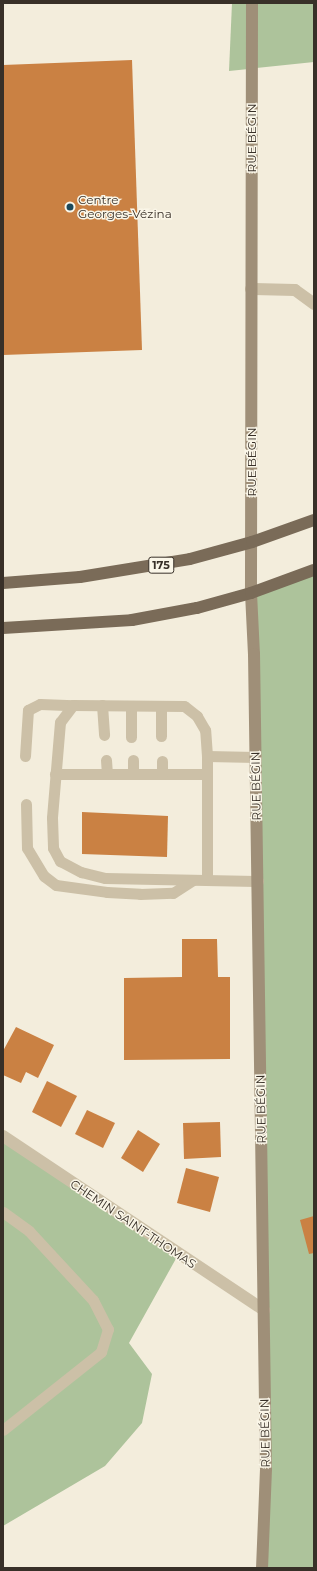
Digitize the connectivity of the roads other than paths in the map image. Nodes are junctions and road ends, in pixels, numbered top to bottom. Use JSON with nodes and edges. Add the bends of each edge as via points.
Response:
{"nodes":[{"id":1,"x":252,"y":3,"type":"edge"},
{"id":2,"x":251,"y":289,"type":"junction"},
{"id":3,"x":314,"y":304,"type":"edge"},
{"id":4,"x":314,"y":520,"type":"edge"},
{"id":5,"x":252,"y":542,"type":"junction"},
{"id":6,"x":314,"y":570,"type":"edge"},
{"id":7,"x":3,"y":583,"type":"edge"},
{"id":8,"x":251,"y":593,"type":"junction"},
{"id":9,"x":3,"y":628,"type":"edge"},
{"id":10,"x":73,"y":705,"type":"junction"},
{"id":11,"x":102,"y":705,"type":"junction"},
{"id":12,"x":131,"y":706,"type":"junction"},
{"id":13,"x":162,"y":706,"type":"junction"},
{"id":14,"x":104,"y":735,"type":"dead end"},
{"id":15,"x":162,"y":736,"type":"dead end"},
{"id":16,"x":131,"y":737,"type":"dead end"},
{"id":17,"x":25,"y":756,"type":"dead end"},
{"id":18,"x":207,"y":756,"type":"junction"},
{"id":19,"x":256,"y":757,"type":"junction"},
{"id":20,"x":106,"y":760,"type":"dead end"},
{"id":21,"x":133,"y":760,"type":"dead end"},
{"id":22,"x":162,"y":761,"type":"dead end"},
{"id":23,"x":55,"y":774,"type":"junction"},
{"id":24,"x":107,"y":774,"type":"junction"},
{"id":25,"x":133,"y":774,"type":"junction"},
{"id":26,"x":162,"y":774,"type":"junction"},
{"id":27,"x":206,"y":774,"type":"junction"},
{"id":28,"x":26,"y":804,"type":"dead end"},
{"id":29,"x":193,"y":880,"type":"junction"},
{"id":30,"x":207,"y":880,"type":"junction"},
{"id":31,"x":258,"y":881,"type":"junction"},
{"id":32,"x":3,"y":1136,"type":"edge"},
{"id":33,"x":3,"y":1212,"type":"edge"},
{"id":34,"x":264,"y":1310,"type":"junction"},
{"id":35,"x":3,"y":1430,"type":"edge"},
{"id":36,"x":262,"y":1568,"type":"edge"}],
"edges":[{"from":1,"to":2,"type":"street","name":"RUE BÉGIN"},
{"from":2,"to":3,"type":"street","via":[[296,290]]},
{"from":2,"to":5,"type":"street","name":"RUE BÉGIN"},
{"from":4,"to":5,"type":"main road","number":"175"},
{"from":5,"to":7,"type":"main road","number":"175","via":[[190,560],[136,569]]},
{"from":5,"to":8,"type":"street","name":"RUE BÉGIN"},
{"from":6,"to":8,"type":"main road"},
{"from":8,"to":9,"type":"main road","via":[[197,608],[132,620]]},
{"from":8,"to":19,"type":"street","name":"RUE BÉGIN"},
{"from":10,"to":11,"type":"lane"},
{"from":10,"to":17,"type":"lane","via":[[40,704],[28,710]]},
{"from":10,"to":23,"type":"lane","via":[[60,722]]},
{"from":11,"to":12,"type":"lane"},
{"from":11,"to":14,"type":"lane"},
{"from":12,"to":13,"type":"lane"},
{"from":12,"to":16,"type":"lane"},
{"from":13,"to":15,"type":"lane"},
{"from":13,"to":18,"type":"lane","via":[[184,706],[197,716],[205,730]]},
{"from":18,"to":19,"type":"lane"},
{"from":18,"to":27,"type":"lane"},
{"from":19,"to":31,"type":"street","name":"RUE BÉGIN"},
{"from":20,"to":24,"type":"lane"},
{"from":21,"to":25,"type":"lane"},
{"from":22,"to":26,"type":"lane"},
{"from":23,"to":24,"type":"lane"},
{"from":23,"to":29,"type":"lane","via":[[52,818],[54,848],[60,861],[81,872],[105,878]]},
{"from":24,"to":25,"type":"lane"},
{"from":25,"to":26,"type":"lane"},
{"from":26,"to":27,"type":"lane"},
{"from":27,"to":30,"type":"lane"},
{"from":28,"to":29,"type":"lane","via":[[27,848],[44,876],[56,884],[107,892],[146,894],[173,892]]},
{"from":29,"to":30,"type":"lane"},
{"from":30,"to":31,"type":"lane"},
{"from":31,"to":34,"type":"street","name":"RUE BÉGIN"},
{"from":32,"to":34,"type":"street","name":"CHEMIN SAINT-THOMAS"},
{"from":33,"to":35,"type":"lane","via":[[29,1231],[93,1300],[108,1329],[101,1352]]},
{"from":34,"to":36,"type":"street","name":"RUE BÉGIN","via":[[266,1469]]}]}
